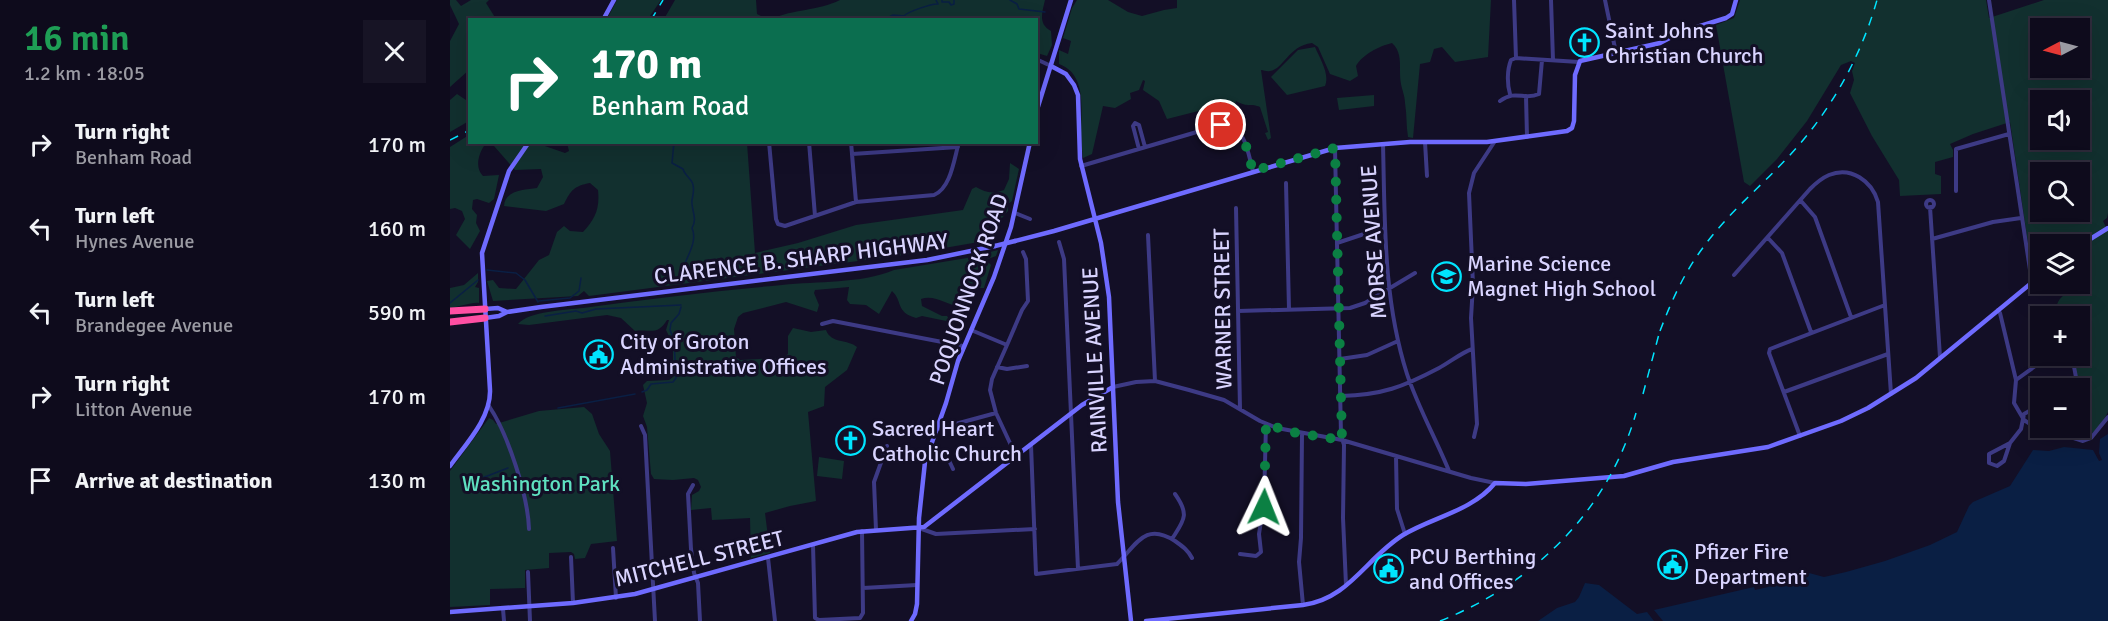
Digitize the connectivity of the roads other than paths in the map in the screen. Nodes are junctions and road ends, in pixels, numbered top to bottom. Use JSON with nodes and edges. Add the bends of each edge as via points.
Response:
{"nodes":[{"id":1,"x":614,"y":0,"type":"edge"},
{"id":2,"x":1071,"y":0,"type":"edge"},
{"id":3,"x":1514,"y":0,"type":"edge"},
{"id":4,"x":1551,"y":0,"type":"edge"},
{"id":5,"x":1605,"y":0,"type":"edge"},
{"id":6,"x":1736,"y":0,"type":"edge"},
{"id":7,"x":1989,"y":0,"type":"edge"},
{"id":8,"x":604,"y":18,"type":"edge"},
{"id":9,"x":1616,"y":52,"type":"junction"},
{"id":10,"x":1516,"y":58,"type":"junction"},
{"id":11,"x":1038,"y":60,"type":"edge"},
{"id":12,"x":1542,"y":60,"type":"junction"},
{"id":13,"x":1553,"y":60,"type":"junction"},
{"id":14,"x":1579,"y":62,"type":"junction"},
{"id":15,"x":1051,"y":66,"type":"junction"},
{"id":16,"x":1510,"y":94,"type":"junction"},
{"id":17,"x":1526,"y":96,"type":"junction"},
{"id":18,"x":1500,"y":101,"type":"dead end"},
{"id":19,"x":1038,"y":107,"type":"edge"},
{"id":20,"x":2009,"y":134,"type":"junction"},
{"id":21,"x":1527,"y":137,"type":"junction"},
{"id":22,"x":1496,"y":141,"type":"junction"},
{"id":23,"x":1425,"y":142,"type":"junction"},
{"id":24,"x":528,"y":144,"type":"edge"},
{"id":25,"x":769,"y":144,"type":"edge"},
{"id":26,"x":809,"y":144,"type":"edge"},
{"id":27,"x":851,"y":144,"type":"edge"},
{"id":28,"x":1030,"y":144,"type":"edge"},
{"id":29,"x":1383,"y":144,"type":"junction"},
{"id":30,"x":959,"y":145,"type":"edge"},
{"id":31,"x":1145,"y":147,"type":"junction"},
{"id":32,"x":1335,"y":148,"type":"junction"},
{"id":33,"x":1139,"y":149,"type":"junction"},
{"id":34,"x":852,"y":154,"type":"junction"},
{"id":35,"x":1081,"y":166,"type":"junction"},
{"id":36,"x":1253,"y":171,"type":"junction"},
{"id":37,"x":1427,"y":176,"type":"dead end"},
{"id":38,"x":1286,"y":183,"type":"dead end"},
{"id":39,"x":1956,"y":191,"type":"dead end"},
{"id":40,"x":1801,"y":201,"type":"junction"},
{"id":41,"x":856,"y":202,"type":"junction"},
{"id":42,"x":1930,"y":207,"type":"dead end"},
{"id":43,"x":1236,"y":208,"type":"dead end"},
{"id":44,"x":1015,"y":213,"type":"junction"},
{"id":45,"x":816,"y":216,"type":"junction"},
{"id":46,"x":1095,"y":218,"type":"junction"},
{"id":47,"x":2021,"y":218,"type":"junction"},
{"id":48,"x":1030,"y":219,"type":"dead end"},
{"id":49,"x":1385,"y":227,"type":"junction"},
{"id":50,"x":2108,"y":228,"type":"edge"},
{"id":51,"x":1148,"y":234,"type":"dead end"},
{"id":52,"x":1768,"y":238,"type":"junction"},
{"id":53,"x":2090,"y":239,"type":"edge"},
{"id":54,"x":1932,"y":240,"type":"junction"},
{"id":55,"x":1059,"y":242,"type":"dead end"},
{"id":56,"x":1337,"y":243,"type":"junction"},
{"id":57,"x":1023,"y":252,"type":"dead end"},
{"id":58,"x":2030,"y":271,"type":"edge"},
{"id":59,"x":1415,"y":273,"type":"dead end"},
{"id":60,"x":1734,"y":275,"type":"dead end"},
{"id":61,"x":2030,"y":285,"type":"edge"},
{"id":62,"x":1388,"y":288,"type":"junction"},
{"id":63,"x":1885,"y":305,"type":"junction"},
{"id":64,"x":485,"y":309,"type":"junction"},
{"id":65,"x":1289,"y":309,"type":"junction"},
{"id":66,"x":1338,"y":309,"type":"junction"},
{"id":67,"x":1998,"y":310,"type":"junction"},
{"id":68,"x":450,"y":311,"type":"edge"},
{"id":69,"x":1238,"y":311,"type":"junction"},
{"id":70,"x":507,"y":312,"type":"junction"},
{"id":71,"x":1851,"y":317,"type":"junction"},
{"id":72,"x":485,"y":318,"type":"junction"},
{"id":73,"x":450,"y":322,"type":"edge"},
{"id":74,"x":822,"y":324,"type":"dead end"},
{"id":75,"x":971,"y":329,"type":"junction"},
{"id":76,"x":1811,"y":332,"type":"junction"},
{"id":77,"x":1398,"y":341,"type":"junction"},
{"id":78,"x":1007,"y":345,"type":"junction"},
{"id":79,"x":963,"y":346,"type":"junction"},
{"id":80,"x":1472,"y":349,"type":"junction"},
{"id":81,"x":1888,"y":354,"type":"junction"},
{"id":82,"x":1940,"y":357,"type":"junction"},
{"id":83,"x":1340,"y":359,"type":"junction"},
{"id":84,"x":1027,"y":366,"type":"dead end"},
{"id":85,"x":2035,"y":366,"type":"edge"},
{"id":86,"x":997,"y":368,"type":"junction"},
{"id":87,"x":2016,"y":380,"type":"junction"},
{"id":88,"x":1155,"y":381,"type":"junction"},
{"id":89,"x":1410,"y":382,"type":"junction"},
{"id":90,"x":1113,"y":387,"type":"junction"},
{"id":91,"x":1784,"y":392,"type":"junction"},
{"id":92,"x":1891,"y":394,"type":"junction"},
{"id":93,"x":1341,"y":396,"type":"junction"},
{"id":94,"x":489,"y":406,"type":"junction"},
{"id":95,"x":1240,"y":409,"type":"junction"},
{"id":96,"x":2030,"y":411,"type":"edge"},
{"id":97,"x":996,"y":413,"type":"junction"},
{"id":98,"x":1072,"y":413,"type":"junction"},
{"id":99,"x":2108,"y":417,"type":"edge"},
{"id":100,"x":2024,"y":420,"type":"junction"},
{"id":101,"x":1266,"y":424,"type":"junction"},
{"id":102,"x":641,"y":426,"type":"dead end"},
{"id":103,"x":936,"y":429,"type":"junction"},
{"id":104,"x":1302,"y":434,"type":"junction"},
{"id":105,"x":1800,"y":436,"type":"junction"},
{"id":106,"x":1474,"y":437,"type":"dead end"},
{"id":107,"x":1342,"y":440,"type":"junction"},
{"id":108,"x":2010,"y":443,"type":"junction"},
{"id":109,"x":1030,"y":445,"type":"junction"},
{"id":110,"x":887,"y":446,"type":"dead end"},
{"id":111,"x":928,"y":453,"type":"junction"},
{"id":112,"x":1016,"y":456,"type":"junction"},
{"id":113,"x":1396,"y":456,"type":"junction"},
{"id":114,"x":450,"y":466,"type":"edge"},
{"id":115,"x":953,"y":469,"type":"dead end"},
{"id":116,"x":1449,"y":471,"type":"junction"},
{"id":117,"x":1494,"y":483,"type":"junction"},
{"id":118,"x":693,"y":484,"type":"dead end"},
{"id":119,"x":1175,"y":494,"type":"dead end"},
{"id":120,"x":919,"y":528,"type":"junction"},
{"id":121,"x":529,"y":529,"type":"dead end"},
{"id":122,"x":1035,"y":529,"type":"junction"},
{"id":123,"x":876,"y":530,"type":"junction"},
{"id":124,"x":862,"y":531,"type":"junction"},
{"id":125,"x":1405,"y":534,"type":"junction"},
{"id":126,"x":1172,"y":539,"type":"junction"},
{"id":127,"x":813,"y":545,"type":"junction"},
{"id":128,"x":613,"y":548,"type":"dead end"},
{"id":129,"x":1240,"y":555,"type":"dead end"},
{"id":130,"x":571,"y":557,"type":"dead end"},
{"id":131,"x":768,"y":558,"type":"junction"},
{"id":132,"x":1123,"y":558,"type":"junction"},
{"id":133,"x":1192,"y":558,"type":"dead end"},
{"id":134,"x":1078,"y":569,"type":"junction"},
{"id":135,"x":528,"y":572,"type":"dead end"},
{"id":136,"x":696,"y":578,"type":"junction"},
{"id":137,"x":917,"y":585,"type":"junction"},
{"id":138,"x":1346,"y":586,"type":"junction"},
{"id":139,"x":863,"y":588,"type":"junction"},
{"id":140,"x":653,"y":590,"type":"junction"},
{"id":141,"x":616,"y":597,"type":"junction"},
{"id":142,"x":573,"y":603,"type":"junction"},
{"id":143,"x":1303,"y":605,"type":"junction"},
{"id":144,"x":530,"y":606,"type":"junction"},
{"id":145,"x":503,"y":609,"type":"junction"},
{"id":146,"x":450,"y":612,"type":"edge"},
{"id":147,"x":915,"y":614,"type":"junction"},
{"id":148,"x":504,"y":621,"type":"edge"},
{"id":149,"x":530,"y":621,"type":"edge"},
{"id":150,"x":655,"y":621,"type":"edge"},
{"id":151,"x":700,"y":621,"type":"edge"},
{"id":152,"x":775,"y":621,"type":"edge"},
{"id":153,"x":911,"y":621,"type":"edge"},
{"id":154,"x":918,"y":621,"type":"edge"},
{"id":155,"x":1131,"y":621,"type":"edge"},
{"id":156,"x":1146,"y":621,"type":"edge"}],
"edges":[{"from":1,"to":8,"type":"main road"},
{"from":2,"to":15,"type":"main road"},
{"from":3,"to":10,"type":"street"},
{"from":4,"to":13,"type":"street"},
{"from":5,"to":9,"type":"street"},
{"from":6,"to":9,"type":"main road","via":[[1732,14],[1726,18],[1660,43]]},
{"from":7,"to":20,"type":"street"},
{"from":9,"to":14,"type":"main road"},
{"from":10,"to":12,"type":"street"},
{"from":10,"to":16,"type":"street","via":[[1509,64]]},
{"from":11,"to":15,"type":"street"},
{"from":12,"to":13,"type":"street"},
{"from":12,"to":17,"type":"street","via":[[1539,94]]},
{"from":13,"to":14,"type":"street"},
{"from":14,"to":21,"type":"main road","name":"CLARENCE B. SHARP HIGHWAY","via":[[1572,128]]},
{"from":15,"to":19,"type":"main road"},
{"from":15,"to":35,"type":"main road","name":"RAINVILLE AVENUE","via":[[1066,74],[1077,91]]},
{"from":16,"to":17,"type":"street"},
{"from":16,"to":18,"type":"street"},
{"from":17,"to":21,"type":"street"},
{"from":20,"to":39,"type":"street","via":[[1955,149]]},
{"from":20,"to":47,"type":"street"},
{"from":21,"to":22,"type":"main road","name":"CLARENCE B. SHARP HIGHWAY"},
{"from":22,"to":23,"type":"main road","name":"CLARENCE B. SHARP HIGHWAY"},
{"from":22,"to":80,"type":"street","via":[[1474,173],[1469,190]]},
{"from":23,"to":29,"type":"main road","name":"CLARENCE B. SHARP HIGHWAY"},
{"from":23,"to":37,"type":"street"},
{"from":24,"to":64,"type":"main road","via":[[509,172],[483,250]]},
{"from":25,"to":45,"type":"street","via":[[778,224],[785,226]]},
{"from":26,"to":45,"type":"street"},
{"from":27,"to":34,"type":"street"},
{"from":28,"to":44,"type":"main road","name":"POQUONNOCK ROAD"},
{"from":29,"to":32,"type":"main road","name":"CLARENCE B. SHARP HIGHWAY"},
{"from":29,"to":49,"type":"street","name":"MORSE AVENUE"},
{"from":30,"to":34,"type":"street"},
{"from":30,"to":41,"type":"street","via":[[946,184],[934,195]]},
{"from":31,"to":33,"type":"street"},
{"from":31,"to":33,"type":"street","via":[[1139,124],[1135,123]]},
{"from":31,"to":36,"type":"street","via":[[1229,125],[1241,135]]},
{"from":32,"to":36,"type":"main road","name":"CLARENCE B. SHARP HIGHWAY"},
{"from":32,"to":56,"type":"street"},
{"from":33,"to":35,"type":"street"},
{"from":34,"to":41,"type":"street"},
{"from":35,"to":46,"type":"main road","name":"RAINVILLE AVENUE"},
{"from":36,"to":46,"type":"main road","name":"CLARENCE B. SHARP HIGHWAY"},
{"from":38,"to":65,"type":"street"},
{"from":40,"to":52,"type":"street"},
{"from":40,"to":63,"type":"street","via":[[1829,175],[1850,174],[1871,186],[1878,202]]},
{"from":40,"to":71,"type":"street","via":[[1815,217]]},
{"from":41,"to":45,"type":"street"},
{"from":42,"to":54,"type":"street"},
{"from":43,"to":69,"type":"street","name":"WARNER STREET"},
{"from":44,"to":48,"type":"street"},
{"from":44,"to":75,"type":"main road","name":"POQUONNOCK ROAD","via":[[994,277]]},
{"from":46,"to":70,"type":"main road","name":"CLARENCE B. SHARP HIGHWAY","bridge":true,"via":[[1016,241],[927,260]]},
{"from":46,"to":90,"type":"main road","name":"RAINVILLE AVENUE","via":[[1108,284]]},
{"from":47,"to":54,"type":"street","via":[[1992,222]]},
{"from":47,"to":58,"type":"street"},
{"from":49,"to":56,"type":"street"},
{"from":49,"to":62,"type":"street","name":"MORSE AVENUE"},
{"from":50,"to":53,"type":"main road"},
{"from":51,"to":88,"type":"street"},
{"from":52,"to":60,"type":"street"},
{"from":52,"to":76,"type":"street","via":[[1782,253]]},
{"from":54,"to":82,"type":"street"},
{"from":55,"to":98,"type":"street","via":[[1064,257]]},
{"from":56,"to":66,"type":"street"},
{"from":57,"to":78,"type":"street","via":[[1028,299]]},
{"from":59,"to":62,"type":"street"},
{"from":61,"to":67,"type":"main road"},
{"from":62,"to":66,"type":"street","via":[[1359,306]]},
{"from":62,"to":77,"type":"street","name":"MORSE AVENUE"},
{"from":63,"to":71,"type":"street"},
{"from":63,"to":81,"type":"street"},
{"from":64,"to":68,"type":"highway"},
{"from":64,"to":70,"type":"main road","name":"CLARENCE B. SHARP HIGHWAY"},
{"from":64,"to":72,"type":"main road"},
{"from":65,"to":66,"type":"street"},
{"from":65,"to":69,"type":"street"},
{"from":66,"to":83,"type":"street"},
{"from":67,"to":82,"type":"main road"},
{"from":67,"to":87,"type":"street"},
{"from":69,"to":95,"type":"street","name":"WARNER STREET"},
{"from":70,"to":72,"type":"main road","name":"CLARENCE B. SHARP HIGHWAY"},
{"from":71,"to":76,"type":"street"},
{"from":72,"to":73,"type":"highway"},
{"from":72,"to":94,"type":"main road"},
{"from":74,"to":79,"type":"street","via":[[832,321]]},
{"from":75,"to":78,"type":"street"},
{"from":75,"to":79,"type":"main road","name":"POQUONNOCK ROAD"},
{"from":76,"to":91,"type":"street","via":[[1770,349]]},
{"from":77,"to":83,"type":"street","via":[[1367,355]]},
{"from":77,"to":89,"type":"street","name":"MORSE AVENUE"},
{"from":78,"to":86,"type":"street"},
{"from":79,"to":103,"type":"main road","name":"POQUONNOCK ROAD"},
{"from":80,"to":89,"type":"street"},
{"from":80,"to":106,"type":"street","via":[[1477,424]]},
{"from":81,"to":91,"type":"street"},
{"from":81,"to":92,"type":"street"},
{"from":82,"to":92,"type":"main road"},
{"from":83,"to":93,"type":"street"},
{"from":84,"to":86,"type":"street"},
{"from":85,"to":87,"type":"street"},
{"from":86,"to":97,"type":"street","via":[[990,390]]},
{"from":87,"to":100,"type":"street","via":[[2014,403]]},
{"from":88,"to":90,"type":"street"},
{"from":88,"to":95,"type":"street","via":[[1211,395]]},
{"from":89,"to":93,"type":"street","via":[[1370,395]]},
{"from":89,"to":116,"type":"street","name":"MORSE AVENUE"},
{"from":90,"to":98,"type":"main road"},
{"from":90,"to":132,"type":"main road","name":"RAINVILLE AVENUE"},
{"from":91,"to":105,"type":"street"},
{"from":92,"to":105,"type":"main road","via":[[1854,416]]},
{"from":93,"to":107,"type":"street"},
{"from":94,"to":114,"type":"main road"},
{"from":94,"to":121,"type":"street","via":[[521,483]]},
{"from":95,"to":101,"type":"street"},
{"from":96,"to":100,"type":"street","via":[[2024,414]]},
{"from":97,"to":103,"type":"street"},
{"from":97,"to":112,"type":"street"},
{"from":98,"to":109,"type":"main road"},
{"from":98,"to":134,"type":"street"},
{"from":99,"to":100,"type":"street","via":[[2091,438],[2083,441],[2036,428]]},
{"from":100,"to":108,"type":"street"},
{"from":101,"to":104,"type":"street"},
{"from":101,"to":129,"type":"street","via":[[1261,552],[1256,556]]},
{"from":102,"to":140,"type":"street","via":[[645,435]]},
{"from":103,"to":111,"type":"main road","name":"POQUONNOCK ROAD"},
{"from":104,"to":107,"type":"street"},
{"from":104,"to":143,"type":"street","via":[[1299,562]]},
{"from":105,"to":117,"type":"main road","via":[[1768,447],[1673,462],[1624,476]]},
{"from":107,"to":113,"type":"street"},
{"from":107,"to":138,"type":"street"},
{"from":108,"to":108,"type":"street","via":[[1992,451],[1989,463],[1997,466],[2004,461]]},
{"from":109,"to":112,"type":"main road"},
{"from":109,"to":122,"type":"street"},
{"from":110,"to":123,"type":"street","via":[[874,481]]},
{"from":111,"to":115,"type":"street","via":[[947,456]]},
{"from":111,"to":120,"type":"main road","name":"POQUONNOCK ROAD"},
{"from":112,"to":120,"type":"main road","via":[[933,522]]},
{"from":113,"to":116,"type":"street"},
{"from":113,"to":125,"type":"street","via":[[1397,509]]},
{"from":116,"to":117,"type":"street"},
{"from":117,"to":125,"type":"main road","via":[[1477,499]]},
{"from":118,"to":136,"type":"street","via":[[688,494]]},
{"from":119,"to":126,"type":"street","via":[[1185,513]]},
{"from":120,"to":122,"type":"street","via":[[936,534]]},
{"from":120,"to":123,"type":"main road","name":"MITCHELL STREET"},
{"from":120,"to":137,"type":"main road","name":"POQUONNOCK ROAD"},
{"from":122,"to":134,"type":"street","via":[[1036,574]]},
{"from":123,"to":124,"type":"main road","name":"MITCHELL STREET"},
{"from":124,"to":127,"type":"main road","name":"MITCHELL STREET"},
{"from":124,"to":139,"type":"street"},
{"from":125,"to":138,"type":"main road"},
{"from":126,"to":132,"type":"street","via":[[1150,532]]},
{"from":126,"to":133,"type":"street","via":[[1188,550]]},
{"from":127,"to":131,"type":"main road","name":"MITCHELL STREET"},
{"from":127,"to":139,"type":"street","via":[[814,618],[862,617]]},
{"from":128,"to":141,"type":"street"},
{"from":130,"to":142,"type":"street"},
{"from":131,"to":136,"type":"main road","name":"MITCHELL STREET"},
{"from":131,"to":152,"type":"street"},
{"from":132,"to":134,"type":"street","via":[[1117,564]]},
{"from":132,"to":155,"type":"main road","name":"RAINVILLE AVENUE"},
{"from":135,"to":144,"type":"street"},
{"from":136,"to":140,"type":"main road","name":"MITCHELL STREET"},
{"from":136,"to":151,"type":"street"},
{"from":137,"to":139,"type":"street"},
{"from":137,"to":147,"type":"main road","name":"POQUONNOCK ROAD"},
{"from":138,"to":143,"type":"main road","via":[[1328,599]]},
{"from":140,"to":141,"type":"main road","name":"MITCHELL STREET"},
{"from":140,"to":150,"type":"street"},
{"from":141,"to":142,"type":"main road","name":"MITCHELL STREET"},
{"from":142,"to":144,"type":"main road","name":"MITCHELL STREET"},
{"from":143,"to":156,"type":"main road"},
{"from":144,"to":145,"type":"main road","name":"MITCHELL STREET"},
{"from":144,"to":149,"type":"street"},
{"from":145,"to":146,"type":"main road","name":"MITCHELL STREET"},
{"from":145,"to":148,"type":"street"},
{"from":147,"to":153,"type":"main road","name":"POQUONNOCK ROAD"},
{"from":147,"to":154,"type":"main road"}]}
